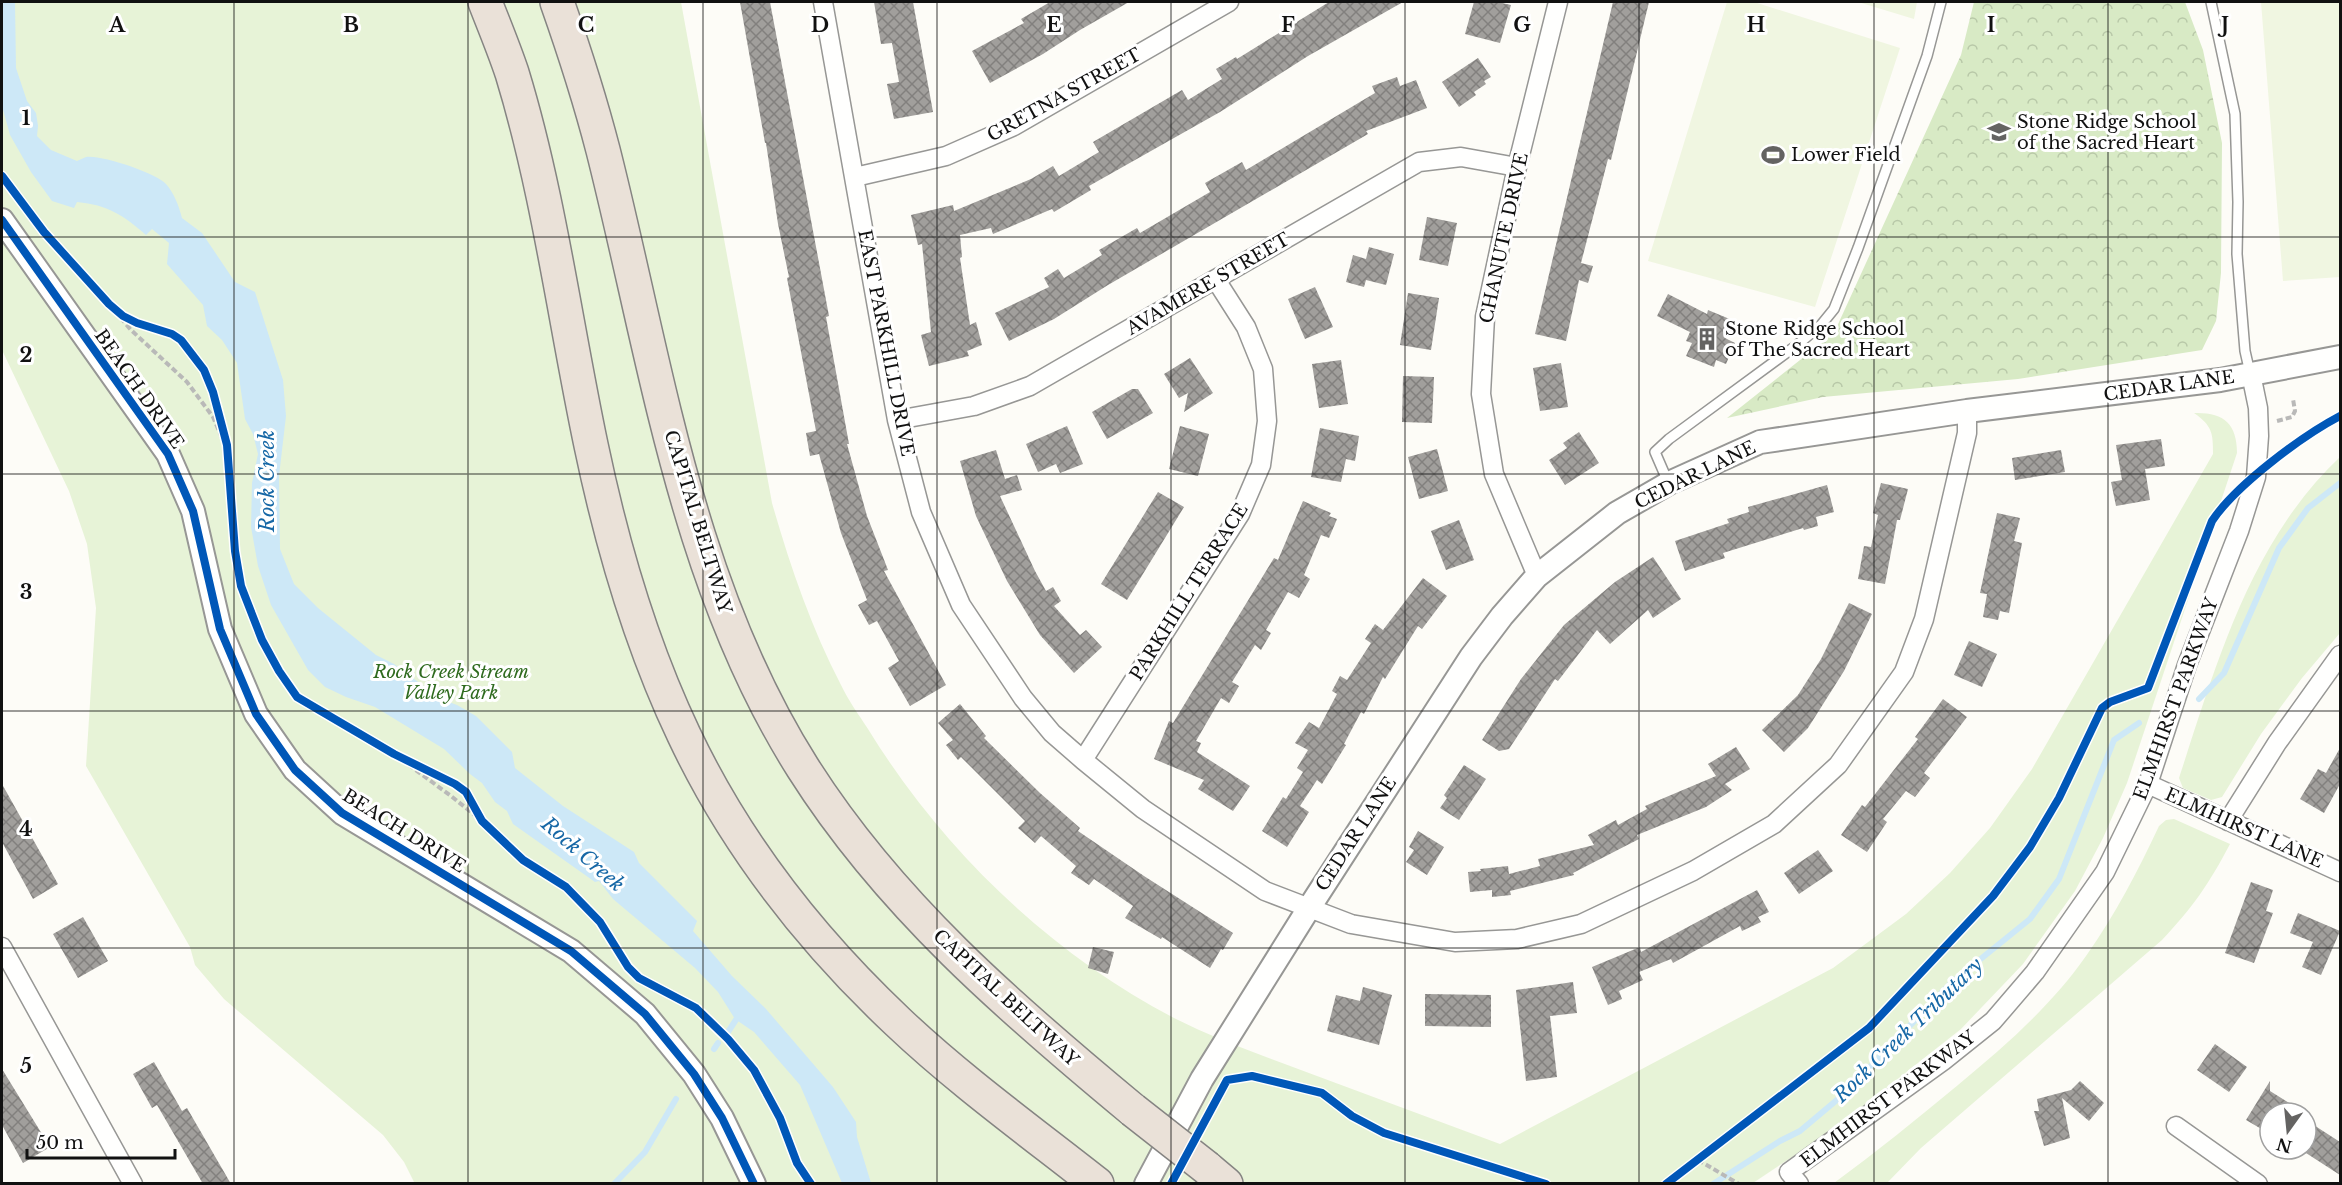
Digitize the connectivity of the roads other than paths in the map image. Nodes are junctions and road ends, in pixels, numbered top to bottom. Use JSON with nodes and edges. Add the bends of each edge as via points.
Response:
{"nodes":[{"id":1,"x":486,"y":2,"type":"edge"},
{"id":2,"x":557,"y":2,"type":"edge"},
{"id":3,"x":824,"y":2,"type":"edge"},
{"id":4,"x":1229,"y":2,"type":"edge"},
{"id":5,"x":1558,"y":2,"type":"edge"},
{"id":6,"x":1941,"y":2,"type":"edge"},
{"id":7,"x":2211,"y":2,"type":"edge"},
{"id":8,"x":1517,"y":167,"type":"junction"},
{"id":9,"x":855,"y":177,"type":"junction"},
{"id":10,"x":2,"y":220,"type":"edge"},
{"id":11,"x":1216,"y":280,"type":"junction"},
{"id":12,"x":2340,"y":357,"type":"edge"},
{"id":13,"x":2251,"y":374,"type":"junction"},
{"id":14,"x":1967,"y":411,"type":"junction"},
{"id":15,"x":897,"y":420,"type":"junction"},
{"id":16,"x":1669,"y":483,"type":"junction"},
{"id":17,"x":1537,"y":576,"type":"junction"},
{"id":18,"x":2340,"y":655,"type":"edge"},
{"id":19,"x":1083,"y":760,"type":"junction"},
{"id":20,"x":2148,"y":784,"type":"junction"},
{"id":21,"x":2228,"y":821,"type":"junction"},
{"id":22,"x":2340,"y":872,"type":"edge"},
{"id":23,"x":1309,"y":908,"type":"junction"},
{"id":24,"x":2,"y":947,"type":"edge"},
{"id":25,"x":2176,"y":1126,"type":"dead end"},
{"id":26,"x":1216,"y":1176,"type":"edge"},
{"id":27,"x":1794,"y":1178,"type":"edge"},
{"id":28,"x":1096,"y":1182,"type":"edge"},
{"id":29,"x":133,"y":1184,"type":"edge"},
{"id":30,"x":754,"y":1184,"type":"edge"},
{"id":31,"x":1146,"y":1184,"type":"edge"},
{"id":32,"x":2258,"y":1184,"type":"edge"}],
"edges":[{"from":1,"to":28,"type":"highway","via":[[512,72],[535,163],[592,448],[617,550],[647,644],[684,735],[729,818],[780,893],[832,956],[899,1023]]},
{"from":2,"to":26,"type":"highway","name":"CAPITAL BELTWAY","bridge":true,"via":[[602,148],[668,430],[698,533],[729,622],[802,767],[853,839],[951,951],[1028,1023]]},
{"from":3,"to":9,"type":"street","name":"EAST PARKHILL DRIVE"},
{"from":4,"to":9,"type":"street","name":"GRETNA STREET","via":[[1014,126],[946,156]]},
{"from":5,"to":8,"type":"street","name":"CHANUTE DRIVE"},
{"from":6,"to":16,"type":"lane","via":[[1928,56],[1834,309],[1821,326],[1655,452]]},
{"from":7,"to":13,"type":"lane","via":[[2235,114],[2237,254],[2245,351]]},
{"from":8,"to":11,"type":"street","name":"AVAMERE STREET","via":[[1461,157],[1419,162]]},
{"from":8,"to":17,"type":"street","name":"CHANUTE DRIVE","via":[[1485,317],[1481,394],[1494,474]]},
{"from":9,"to":15,"type":"street","name":"EAST PARKHILL DRIVE"},
{"from":10,"to":30,"type":"street","name":"BEACH DRIVE","via":[[168,454],[193,510],[220,629],[256,714],[295,770],[342,813],[571,951],[645,1014],[694,1074],[722,1118]]},
{"from":11,"to":15,"type":"street","name":"AVAMERE STREET","via":[[1030,386],[974,406]]},
{"from":11,"to":19,"type":"street","name":"PARKHILL TERRACE","via":[[1246,327],[1263,369],[1267,421],[1261,465],[1240,514]]},
{"from":12,"to":13,"type":"street","name":"CEDAR LANE"},
{"from":13,"to":14,"type":"street","name":"CEDAR LANE"},
{"from":13,"to":20,"type":"street","name":"ELMHIRST PARKWAY","via":[[2258,408],[2256,477]]},
{"from":14,"to":16,"type":"street","name":"CEDAR LANE","via":[[1760,442]]},
{"from":14,"to":23,"type":"street","name":"EAST PARKHILL DRIVE","via":[[1967,433],[1924,619],[1904,672],[1839,765],[1774,824],[1693,871],[1581,924],[1517,939],[1455,942],[1351,924]]},
{"from":15,"to":19,"type":"street","name":"EAST PARKHILL DRIVE","via":[[921,512],[961,605],[1023,698],[1052,733]]},
{"from":16,"to":17,"type":"street","name":"CEDAR LANE","via":[[1617,513]]},
{"from":17,"to":23,"type":"street","name":"CEDAR LANE","via":[[1471,657]]},
{"from":18,"to":21,"type":"street","via":[[2277,743]]},
{"from":19,"to":23,"type":"street","name":"EAST PARKHILL DRIVE","via":[[1143,809],[1264,891]]},
{"from":20,"to":21,"type":"street","name":"ELMHIRST LANE"},
{"from":20,"to":27,"type":"street","name":"ELMHIRST PARKWAY","via":[[2105,872],[2035,972],[1993,1020]]},
{"from":21,"to":22,"type":"street","name":"ELMHIRST LANE"},
{"from":23,"to":31,"type":"street","name":"CEDAR LANE","via":[[1202,1079]]},
{"from":24,"to":29,"type":"street"},
{"from":25,"to":32,"type":"street"}]}
